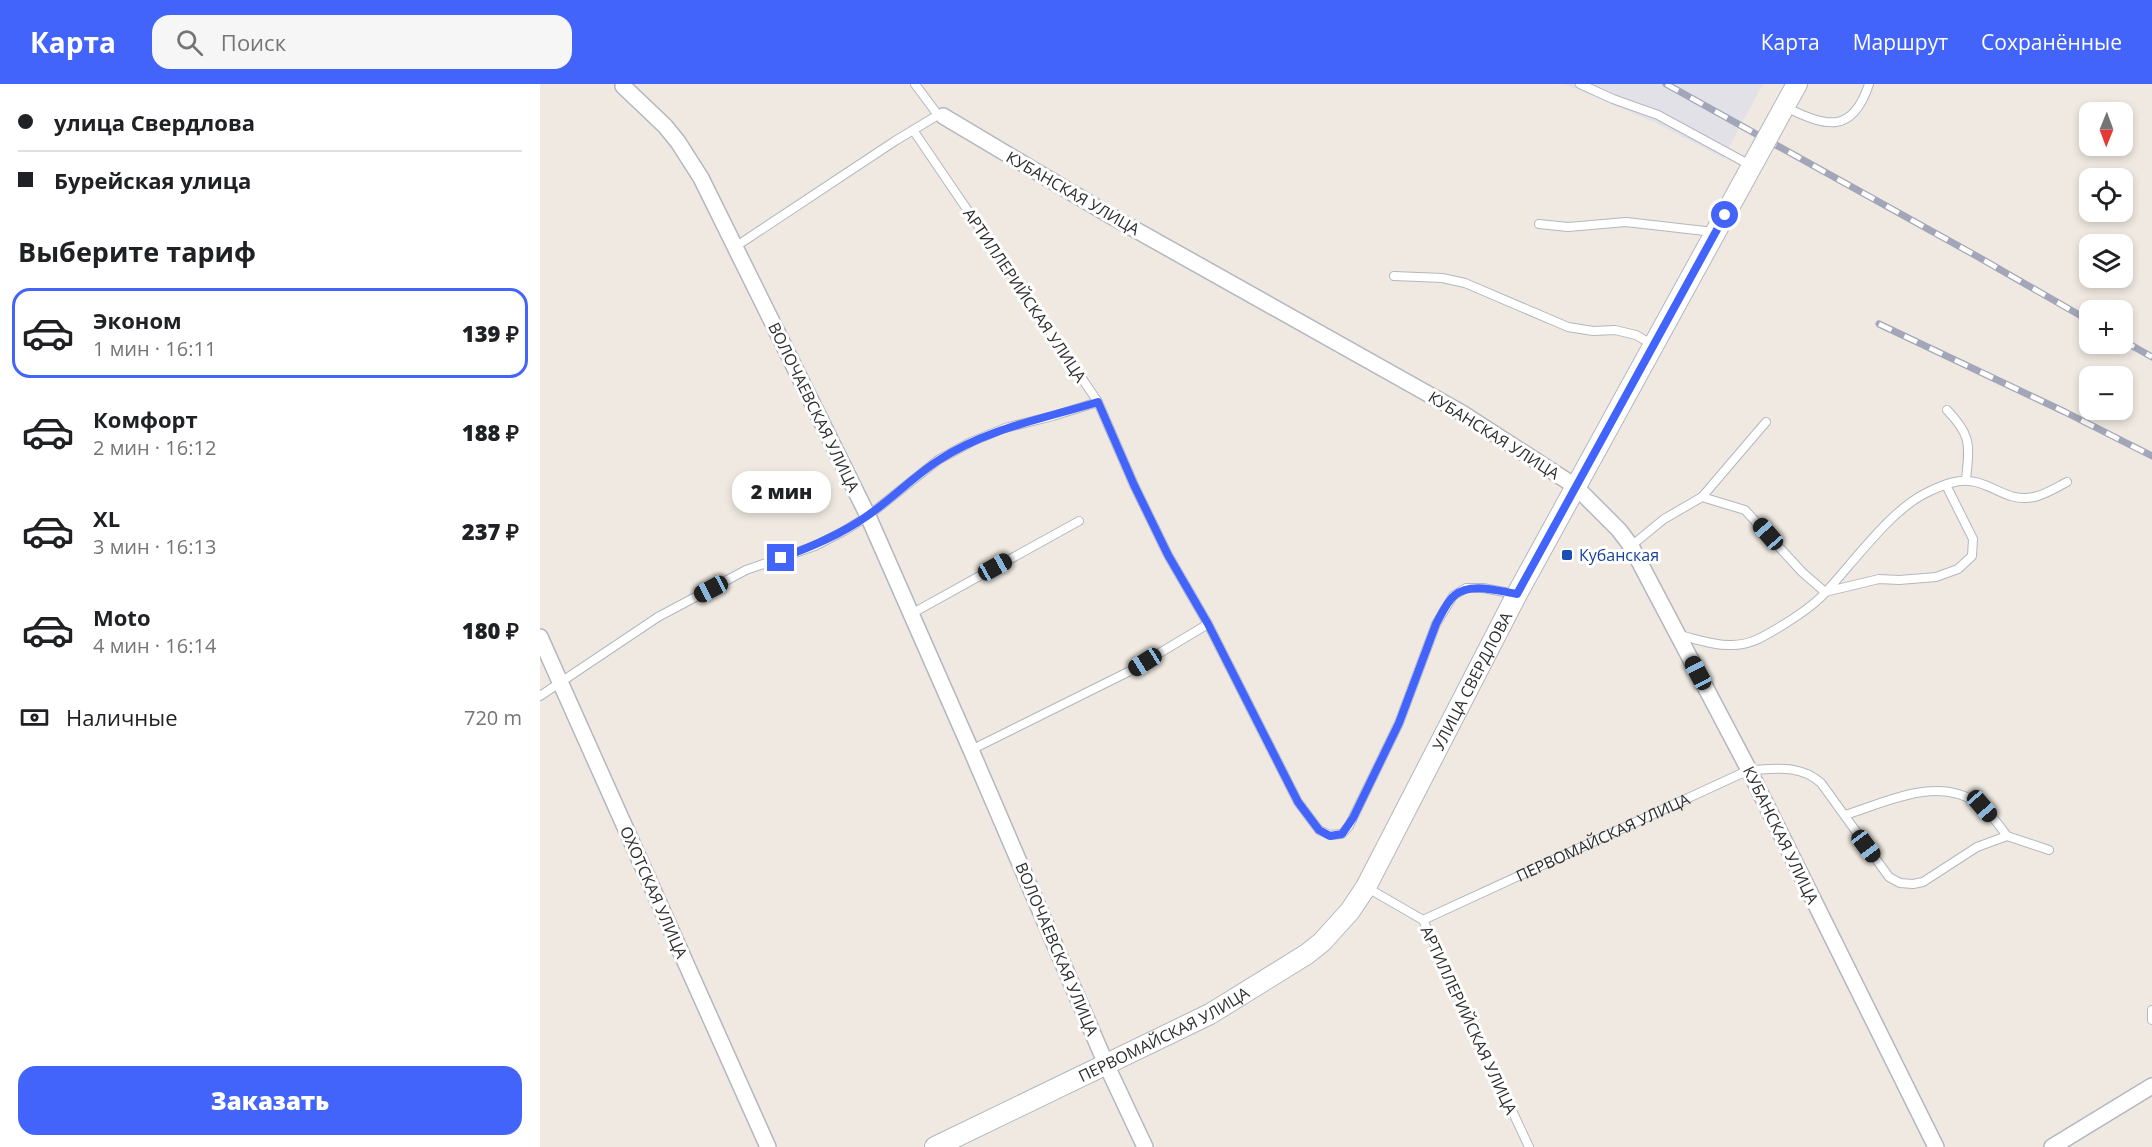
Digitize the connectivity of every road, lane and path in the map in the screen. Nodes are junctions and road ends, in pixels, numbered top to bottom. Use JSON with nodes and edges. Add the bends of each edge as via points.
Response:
{"nodes":[{"id":1,"x":915,"y":84,"type":"edge"},
{"id":2,"x":1580,"y":84,"type":"edge"},
{"id":3,"x":1797,"y":84,"type":"edge"},
{"id":4,"x":1869,"y":84,"type":"edge"},
{"id":5,"x":623,"y":86,"type":"dead end"},
{"id":6,"x":1783,"y":109,"type":"junction"},
{"id":7,"x":940,"y":116,"type":"junction"},
{"id":8,"x":913,"y":130,"type":"junction"},
{"id":9,"x":1753,"y":164,"type":"junction"},
{"id":10,"x":1539,"y":224,"type":"dead end"},
{"id":11,"x":1716,"y":232,"type":"junction"},
{"id":12,"x":735,"y":247,"type":"junction"},
{"id":13,"x":1394,"y":276,"type":"dead end"},
{"id":14,"x":1654,"y":346,"type":"junction"},
{"id":15,"x":1098,"y":402,"type":"junction"},
{"id":16,"x":1947,"y":410,"type":"dead end"},
{"id":17,"x":1766,"y":422,"type":"dead end"},
{"id":18,"x":1966,"y":480,"type":"junction"},
{"id":19,"x":2067,"y":482,"type":"dead end"},
{"id":20,"x":1946,"y":485,"type":"junction"},
{"id":21,"x":1575,"y":486,"type":"junction"},
{"id":22,"x":1702,"y":496,"type":"junction"},
{"id":23,"x":868,"y":516,"type":"junction"},
{"id":24,"x":1079,"y":520,"type":"dead end"},
{"id":25,"x":1631,"y":546,"type":"junction"},
{"id":26,"x":1826,"y":592,"type":"junction"},
{"id":27,"x":1517,"y":594,"type":"junction"},
{"id":28,"x":911,"y":614,"type":"junction"},
{"id":29,"x":1208,"y":624,"type":"junction"},
{"id":30,"x":1677,"y":634,"type":"junction"},
{"id":31,"x":540,"y":637,"type":"edge"},
{"id":32,"x":561,"y":682,"type":"junction"},
{"id":33,"x":540,"y":696,"type":"edge"},
{"id":34,"x":971,"y":750,"type":"junction"},
{"id":35,"x":1749,"y":770,"type":"junction"},
{"id":36,"x":1845,"y":815,"type":"junction"},
{"id":37,"x":2007,"y":836,"type":"junction"},
{"id":38,"x":2049,"y":850,"type":"dead end"},
{"id":39,"x":1366,"y":887,"type":"junction"},
{"id":40,"x":1423,"y":920,"type":"junction"},
{"id":41,"x":2152,"y":1010,"type":"edge"},
{"id":42,"x":2152,"y":1020,"type":"edge"},
{"id":43,"x":1107,"y":1064,"type":"junction"},
{"id":44,"x":2152,"y":1086,"type":"edge"},
{"id":45,"x":768,"y":1147,"type":"edge"},
{"id":46,"x":935,"y":1147,"type":"edge"},
{"id":47,"x":1145,"y":1147,"type":"edge"},
{"id":48,"x":1529,"y":1147,"type":"edge"},
{"id":49,"x":1936,"y":1147,"type":"edge"},
{"id":50,"x":2052,"y":1147,"type":"edge"}],
"edges":[{"from":1,"to":7,"type":"lane"},
{"from":2,"to":9,"type":"lane","via":[[1658,115]]},
{"from":3,"to":6,"type":"main road"},
{"from":4,"to":6,"type":"lane","via":[[1860,106],[1840,122],[1827,124]]},
{"from":5,"to":12,"type":"street","name":"ВОЛОЧАЕВСКАЯ УЛИЦА","via":[[678,142],[701,178]]},
{"from":6,"to":9,"type":"main road","name":"УЛИЦА СВЕРДЛОВА","bridge":true},
{"from":7,"to":8,"type":"lane"},
{"from":7,"to":21,"type":"street","name":"КУБАНСКАЯ УЛИЦА","via":[[1462,413]]},
{"from":8,"to":12,"type":"lane"},
{"from":8,"to":15,"type":"lane","name":"АРТИЛЛЕРИЙСКАЯ УЛИЦА"},
{"from":9,"to":11,"type":"main road","name":"УЛИЦА СВЕРДЛОВА"},
{"from":10,"to":11,"type":"lane","via":[[1626,222]]},
{"from":11,"to":14,"type":"main road","name":"УЛИЦА СВЕРДЛОВА"},
{"from":12,"to":23,"type":"street","name":"ВОЛОЧАЕВСКАЯ УЛИЦА"},
{"from":13,"to":14,"type":"lane","via":[[1465,283],[1568,327],[1636,334]]},
{"from":14,"to":21,"type":"main road","name":"УЛИЦА СВЕРДЛОВА"},
{"from":15,"to":23,"type":"lane","via":[[970,442],[938,460]]},
{"from":15,"to":29,"type":"lane","name":"АРТИЛЛЕРИЙСКАЯ УЛИЦА","via":[[1168,555]]},
{"from":16,"to":18,"type":"lane","via":[[1968,438]]},
{"from":17,"to":22,"type":"lane"},
{"from":18,"to":19,"type":"lane","via":[[2004,495],[2027,498]]},
{"from":18,"to":20,"type":"lane"},
{"from":20,"to":26,"type":"lane","via":[[1923,494],[1902,511]]},
{"from":20,"to":26,"type":"lane","via":[[1973,539],[1972,556],[1958,569],[1936,577],[1879,579]]},
{"from":21,"to":25,"type":"street","name":"КУБАНСКАЯ УЛИЦА"},
{"from":21,"to":27,"type":"main road","name":"УЛИЦА СВЕРДЛОВА"},
{"from":22,"to":25,"type":"lane","via":[[1664,519]]},
{"from":22,"to":26,"type":"lane","via":[[1745,510],[1802,572]]},
{"from":23,"to":28,"type":"street","name":"ВОЛОЧАЕВСКАЯ УЛИЦА"},
{"from":23,"to":32,"type":"lane","via":[[815,546],[747,570],[658,617]]},
{"from":24,"to":28,"type":"lane"},
{"from":25,"to":30,"type":"street","name":"КУБАНСКАЯ УЛИЦА"},
{"from":26,"to":30,"type":"lane","via":[[1759,640],[1731,645]]},
{"from":27,"to":29,"type":"lane","name":"АРТИЛЛЕРИЙСКАЯ УЛИЦА","via":[[1466,588],[1453,596],[1436,624],[1394,734],[1348,826],[1336,836],[1319,830],[1298,802]]},
{"from":27,"to":39,"type":"main road","name":"УЛИЦА СВЕРДЛОВА"},
{"from":28,"to":34,"type":"street","name":"ВОЛОЧАЕВСКАЯ УЛИЦА"},
{"from":29,"to":34,"type":"lane","via":[[1128,672]]},
{"from":30,"to":35,"type":"street","name":"КУБАНСКАЯ УЛИЦА"},
{"from":31,"to":32,"type":"street","name":"ОХОТСКАЯ УЛИЦА"},
{"from":32,"to":33,"type":"lane"},
{"from":32,"to":45,"type":"street","name":"ОХОТСКАЯ УЛИЦА"},
{"from":34,"to":43,"type":"street","name":"ВОЛОЧАЕВСКАЯ УЛИЦА"},
{"from":35,"to":36,"type":"lane","via":[[1790,769],[1812,775]]},
{"from":35,"to":40,"type":"lane","name":"ПЕРВОМАЙСКАЯ УЛИЦА"},
{"from":35,"to":49,"type":"street","name":"КУБАНСКАЯ УЛИЦА"},
{"from":36,"to":37,"type":"lane","via":[[1921,791],[1956,792],[1982,806]]},
{"from":36,"to":37,"type":"lane","via":[[1889,877],[1900,883],[1923,882],[1977,847]]},
{"from":37,"to":38,"type":"lane"},
{"from":39,"to":40,"type":"lane","name":"АРТИЛЛЕРИЙСКАЯ УЛИЦА"},
{"from":39,"to":43,"type":"main road","name":"ПЕРВОМАЙСКАЯ УЛИЦА","via":[[1334,930],[1306,954],[1210,1014]]},
{"from":40,"to":48,"type":"lane","name":"АРТИЛЛЕРИЙСКАЯ УЛИЦА"},
{"from":41,"to":42,"type":"lane"},
{"from":43,"to":46,"type":"main road","name":"ПЕРВОМАЙСКАЯ УЛИЦА"},
{"from":43,"to":47,"type":"street","name":"ВОЛОЧАЕВСКАЯ УЛИЦА"},
{"from":44,"to":50,"type":"street"}]}
